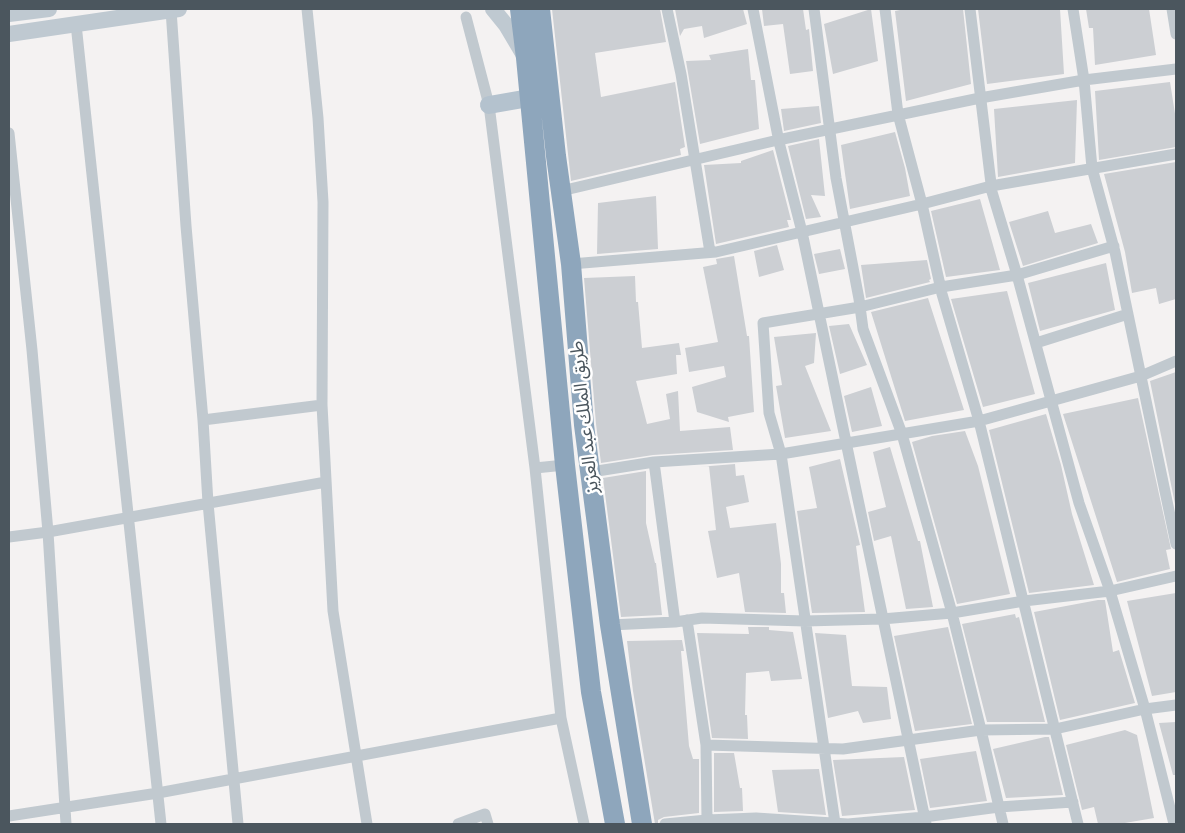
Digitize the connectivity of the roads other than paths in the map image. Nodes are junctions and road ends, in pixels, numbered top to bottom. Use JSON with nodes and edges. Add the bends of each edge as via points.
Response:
{"nodes":[{"id":1,"x":49,"y":9,"type":"edge"},
{"id":2,"x":175,"y":9,"type":"edge"},
{"id":3,"x":307,"y":9,"type":"edge"},
{"id":4,"x":493,"y":9,"type":"edge"},
{"id":5,"x":520,"y":9,"type":"edge"},
{"id":6,"x":540,"y":9,"type":"edge"},
{"id":7,"x":667,"y":9,"type":"edge"},
{"id":8,"x":753,"y":9,"type":"edge"},
{"id":9,"x":814,"y":9,"type":"edge"},
{"id":10,"x":885,"y":9,"type":"edge"},
{"id":11,"x":970,"y":9,"type":"edge"},
{"id":12,"x":1073,"y":9,"type":"edge"},
{"id":13,"x":1172,"y":9,"type":"edge"},
{"id":14,"x":9,"y":14,"type":"edge"},
{"id":15,"x":466,"y":17,"type":"dead end"},
{"id":16,"x":76,"y":24,"type":"junction"},
{"id":17,"x":9,"y":34,"type":"edge"},
{"id":18,"x":1176,"y":34,"type":"edge"},
{"id":19,"x":526,"y":58,"type":"junction"},
{"id":20,"x":1176,"y":69,"type":"edge"},
{"id":21,"x":1084,"y":80,"type":"junction"},
{"id":22,"x":529,"y":98,"type":"junction"},
{"id":23,"x":980,"y":98,"type":"junction"},
{"id":24,"x":489,"y":105,"type":"junction"},
{"id":25,"x":898,"y":114,"type":"junction"},
{"id":26,"x":830,"y":130,"type":"junction"},
{"id":27,"x":9,"y":133,"type":"edge"},
{"id":28,"x":778,"y":140,"type":"junction"},
{"id":29,"x":1176,"y":154,"type":"edge"},
{"id":30,"x":695,"y":159,"type":"junction"},
{"id":31,"x":1092,"y":168,"type":"junction"},
{"id":32,"x":991,"y":186,"type":"junction"},
{"id":33,"x":561,"y":191,"type":"junction"},
{"id":34,"x":922,"y":204,"type":"junction"},
{"id":35,"x":844,"y":222,"type":"junction"},
{"id":36,"x":802,"y":232,"type":"junction"},
{"id":37,"x":1114,"y":246,"type":"junction"},
{"id":38,"x":710,"y":252,"type":"junction"},
{"id":39,"x":571,"y":264,"type":"junction"},
{"id":40,"x":1017,"y":275,"type":"junction"},
{"id":41,"x":941,"y":287,"type":"junction"},
{"id":42,"x":860,"y":307,"type":"junction"},
{"id":43,"x":818,"y":313,"type":"junction"},
{"id":44,"x":1128,"y":314,"type":"junction"},
{"id":45,"x":1036,"y":344,"type":"junction"},
{"id":46,"x":1176,"y":361,"type":"edge"},
{"id":47,"x":1141,"y":376,"type":"junction"},
{"id":48,"x":1051,"y":402,"type":"junction"},
{"id":49,"x":322,"y":405,"type":"junction"},
{"id":50,"x":203,"y":420,"type":"junction"},
{"id":51,"x":979,"y":421,"type":"junction"},
{"id":52,"x":902,"y":434,"type":"junction"},
{"id":53,"x":845,"y":444,"type":"junction"},
{"id":54,"x":781,"y":454,"type":"junction"},
{"id":55,"x":654,"y":462,"type":"junction"},
{"id":56,"x":566,"y":465,"type":"junction"},
{"id":57,"x":535,"y":468,"type":"junction"},
{"id":58,"x":591,"y":472,"type":"junction"},
{"id":59,"x":326,"y":482,"type":"junction"},
{"id":60,"x":208,"y":503,"type":"junction"},
{"id":61,"x":128,"y":518,"type":"junction"},
{"id":62,"x":48,"y":532,"type":"junction"},
{"id":63,"x":9,"y":537,"type":"edge"},
{"id":64,"x":1176,"y":544,"type":"edge"},
{"id":65,"x":1176,"y":576,"type":"edge"},
{"id":66,"x":1110,"y":591,"type":"junction"},
{"id":67,"x":1024,"y":601,"type":"junction"},
{"id":68,"x":952,"y":613,"type":"junction"},
{"id":69,"x":882,"y":619,"type":"junction"},
{"id":70,"x":681,"y":621,"type":"junction"},
{"id":71,"x":805,"y":621,"type":"junction"},
{"id":72,"x":610,"y":625,"type":"junction"},
{"id":73,"x":1176,"y":705,"type":"edge"},
{"id":74,"x":1145,"y":709,"type":"junction"},
{"id":75,"x":561,"y":718,"type":"junction"},
{"id":76,"x":1056,"y":729,"type":"junction"},
{"id":77,"x":981,"y":730,"type":"junction"},
{"id":78,"x":908,"y":741,"type":"junction"},
{"id":79,"x":706,"y":745,"type":"junction"},
{"id":80,"x":825,"y":749,"type":"junction"},
{"id":81,"x":356,"y":756,"type":"junction"},
{"id":82,"x":234,"y":778,"type":"junction"},
{"id":83,"x":158,"y":793,"type":"junction"},
{"id":84,"x":1172,"y":795,"type":"edge"},
{"id":85,"x":1073,"y":802,"type":"junction"},
{"id":86,"x":65,"y":807,"type":"junction"},
{"id":87,"x":999,"y":807,"type":"junction"},
{"id":88,"x":9,"y":816,"type":"edge"},
{"id":89,"x":707,"y":820,"type":"junction"},
{"id":90,"x":925,"y":820,"type":"edge"},
{"id":91,"x":835,"y":823,"type":"junction"},
{"id":92,"x":66,"y":824,"type":"edge"},
{"id":93,"x":161,"y":824,"type":"edge"},
{"id":94,"x":238,"y":824,"type":"edge"},
{"id":95,"x":367,"y":824,"type":"edge"},
{"id":96,"x":458,"y":824,"type":"edge"},
{"id":97,"x":488,"y":824,"type":"edge"},
{"id":98,"x":584,"y":824,"type":"edge"},
{"id":99,"x":615,"y":824,"type":"edge"},
{"id":100,"x":642,"y":824,"type":"edge"},
{"id":101,"x":665,"y":824,"type":"edge"},
{"id":102,"x":1003,"y":824,"type":"edge"},
{"id":103,"x":1078,"y":824,"type":"edge"},
{"id":104,"x":1174,"y":824,"type":"edge"}],
"edges":[{"from":1,"to":14,"type":"street"},
{"from":2,"to":16,"type":"street"},
{"from":2,"to":50,"type":"street","via":[[186,226]]},
{"from":3,"to":49,"type":"street","via":[[323,202]]},
{"from":4,"to":19,"type":"street"},
{"from":5,"to":19,"type":"highway","name":"طريق الملك عبد العزيز"},
{"from":6,"to":33,"type":"highway","name":"طريق الملك عبد العزيز"},
{"from":7,"to":30,"type":"street"},
{"from":8,"to":28,"type":"street"},
{"from":9,"to":26,"type":"street"},
{"from":10,"to":25,"type":"street"},
{"from":11,"to":23,"type":"street"},
{"from":12,"to":21,"type":"street"},
{"from":13,"to":18,"type":"street"},
{"from":15,"to":24,"type":"street"},
{"from":16,"to":17,"type":"street"},
{"from":16,"to":61,"type":"street"},
{"from":19,"to":22,"type":"highway","name":"طريق الملك عبد العزيز"},
{"from":20,"to":21,"type":"street"},
{"from":21,"to":23,"type":"street"},
{"from":21,"to":31,"type":"street"},
{"from":22,"to":24,"type":"main road"},
{"from":22,"to":56,"type":"highway","name":"طريق الملك عبد العزيز"},
{"from":23,"to":25,"type":"street"},
{"from":23,"to":32,"type":"street"},
{"from":24,"to":57,"type":"street"},
{"from":25,"to":26,"type":"street"},
{"from":25,"to":34,"type":"street"},
{"from":26,"to":28,"type":"street"},
{"from":26,"to":35,"type":"street"},
{"from":27,"to":62,"type":"street"},
{"from":28,"to":30,"type":"street"},
{"from":28,"to":36,"type":"street"},
{"from":29,"to":31,"type":"street"},
{"from":30,"to":33,"type":"street"},
{"from":30,"to":38,"type":"street"},
{"from":31,"to":32,"type":"street"},
{"from":31,"to":37,"type":"street"},
{"from":32,"to":34,"type":"street"},
{"from":32,"to":40,"type":"street"},
{"from":33,"to":39,"type":"highway","name":"طريق الملك عبد العزيز"},
{"from":34,"to":35,"type":"street"},
{"from":34,"to":41,"type":"street"},
{"from":35,"to":36,"type":"street"},
{"from":35,"to":42,"type":"street"},
{"from":36,"to":38,"type":"street"},
{"from":36,"to":43,"type":"street"},
{"from":37,"to":40,"type":"street"},
{"from":37,"to":44,"type":"street"},
{"from":38,"to":39,"type":"street"},
{"from":39,"to":58,"type":"highway","name":"طريق الملك عبد العزيز"},
{"from":40,"to":41,"type":"street"},
{"from":40,"to":45,"type":"street"},
{"from":41,"to":42,"type":"street"},
{"from":41,"to":51,"type":"street"},
{"from":42,"to":43,"type":"street"},
{"from":42,"to":52,"type":"street","via":[[863,329]]},
{"from":43,"to":53,"type":"street"},
{"from":43,"to":54,"type":"street","via":[[763,323],[769,413]]},
{"from":44,"to":45,"type":"street"},
{"from":44,"to":47,"type":"street"},
{"from":45,"to":48,"type":"street"},
{"from":46,"to":47,"type":"street"},
{"from":47,"to":48,"type":"street"},
{"from":47,"to":64,"type":"street"},
{"from":48,"to":51,"type":"street"},
{"from":48,"to":66,"type":"street"},
{"from":49,"to":50,"type":"street"},
{"from":49,"to":59,"type":"street"},
{"from":50,"to":60,"type":"street"},
{"from":51,"to":52,"type":"street"},
{"from":51,"to":67,"type":"street"},
{"from":52,"to":53,"type":"street"},
{"from":52,"to":68,"type":"street"},
{"from":53,"to":54,"type":"street"},
{"from":53,"to":69,"type":"street"},
{"from":54,"to":55,"type":"street"},
{"from":54,"to":71,"type":"street"},
{"from":55,"to":58,"type":"street"},
{"from":55,"to":70,"type":"street"},
{"from":56,"to":57,"type":"street"},
{"from":56,"to":99,"type":"highway","name":"طريق الملك عبد العزيز","via":[[591,692]]},
{"from":57,"to":75,"type":"street"},
{"from":58,"to":72,"type":"highway","name":"طريق الملك عبد العزيز"},
{"from":59,"to":60,"type":"street"},
{"from":59,"to":81,"type":"street","via":[[333,611]]},
{"from":60,"to":61,"type":"street"},
{"from":60,"to":82,"type":"street"},
{"from":61,"to":62,"type":"street"},
{"from":61,"to":83,"type":"street"},
{"from":62,"to":63,"type":"street"},
{"from":62,"to":86,"type":"street"},
{"from":65,"to":66,"type":"street"},
{"from":66,"to":67,"type":"street"},
{"from":66,"to":74,"type":"street"},
{"from":67,"to":68,"type":"street"},
{"from":67,"to":76,"type":"street"},
{"from":68,"to":69,"type":"street"},
{"from":68,"to":77,"type":"street"},
{"from":69,"to":71,"type":"street"},
{"from":69,"to":78,"type":"street"},
{"from":70,"to":71,"type":"street","via":[[702,618]]},
{"from":70,"to":72,"type":"street"},
{"from":70,"to":79,"type":"street"},
{"from":71,"to":80,"type":"street"},
{"from":72,"to":100,"type":"highway","name":"طريق الملك عبد العزيز"},
{"from":73,"to":74,"type":"street"},
{"from":74,"to":76,"type":"street"},
{"from":74,"to":84,"type":"street"},
{"from":75,"to":81,"type":"street"},
{"from":75,"to":98,"type":"street"},
{"from":76,"to":77,"type":"street"},
{"from":76,"to":85,"type":"street"},
{"from":77,"to":78,"type":"street"},
{"from":77,"to":87,"type":"street"},
{"from":78,"to":80,"type":"street"},
{"from":78,"to":90,"type":"street"},
{"from":79,"to":80,"type":"street"},
{"from":79,"to":89,"type":"street"},
{"from":80,"to":91,"type":"street"},
{"from":81,"to":82,"type":"street"},
{"from":81,"to":95,"type":"street"},
{"from":82,"to":83,"type":"street"},
{"from":82,"to":94,"type":"street"},
{"from":83,"to":86,"type":"street"},
{"from":83,"to":93,"type":"street"},
{"from":84,"to":104,"type":"street"},
{"from":85,"to":87,"type":"street"},
{"from":85,"to":103,"type":"street"},
{"from":86,"to":88,"type":"street"},
{"from":86,"to":92,"type":"street"},
{"from":87,"to":90,"type":"street"},
{"from":87,"to":102,"type":"street"},
{"from":89,"to":91,"type":"street","via":[[756,818]]},
{"from":89,"to":101,"type":"street"},
{"from":90,"to":91,"type":"street"},
{"from":96,"to":97,"type":"street","via":[[485,814]]}]}
